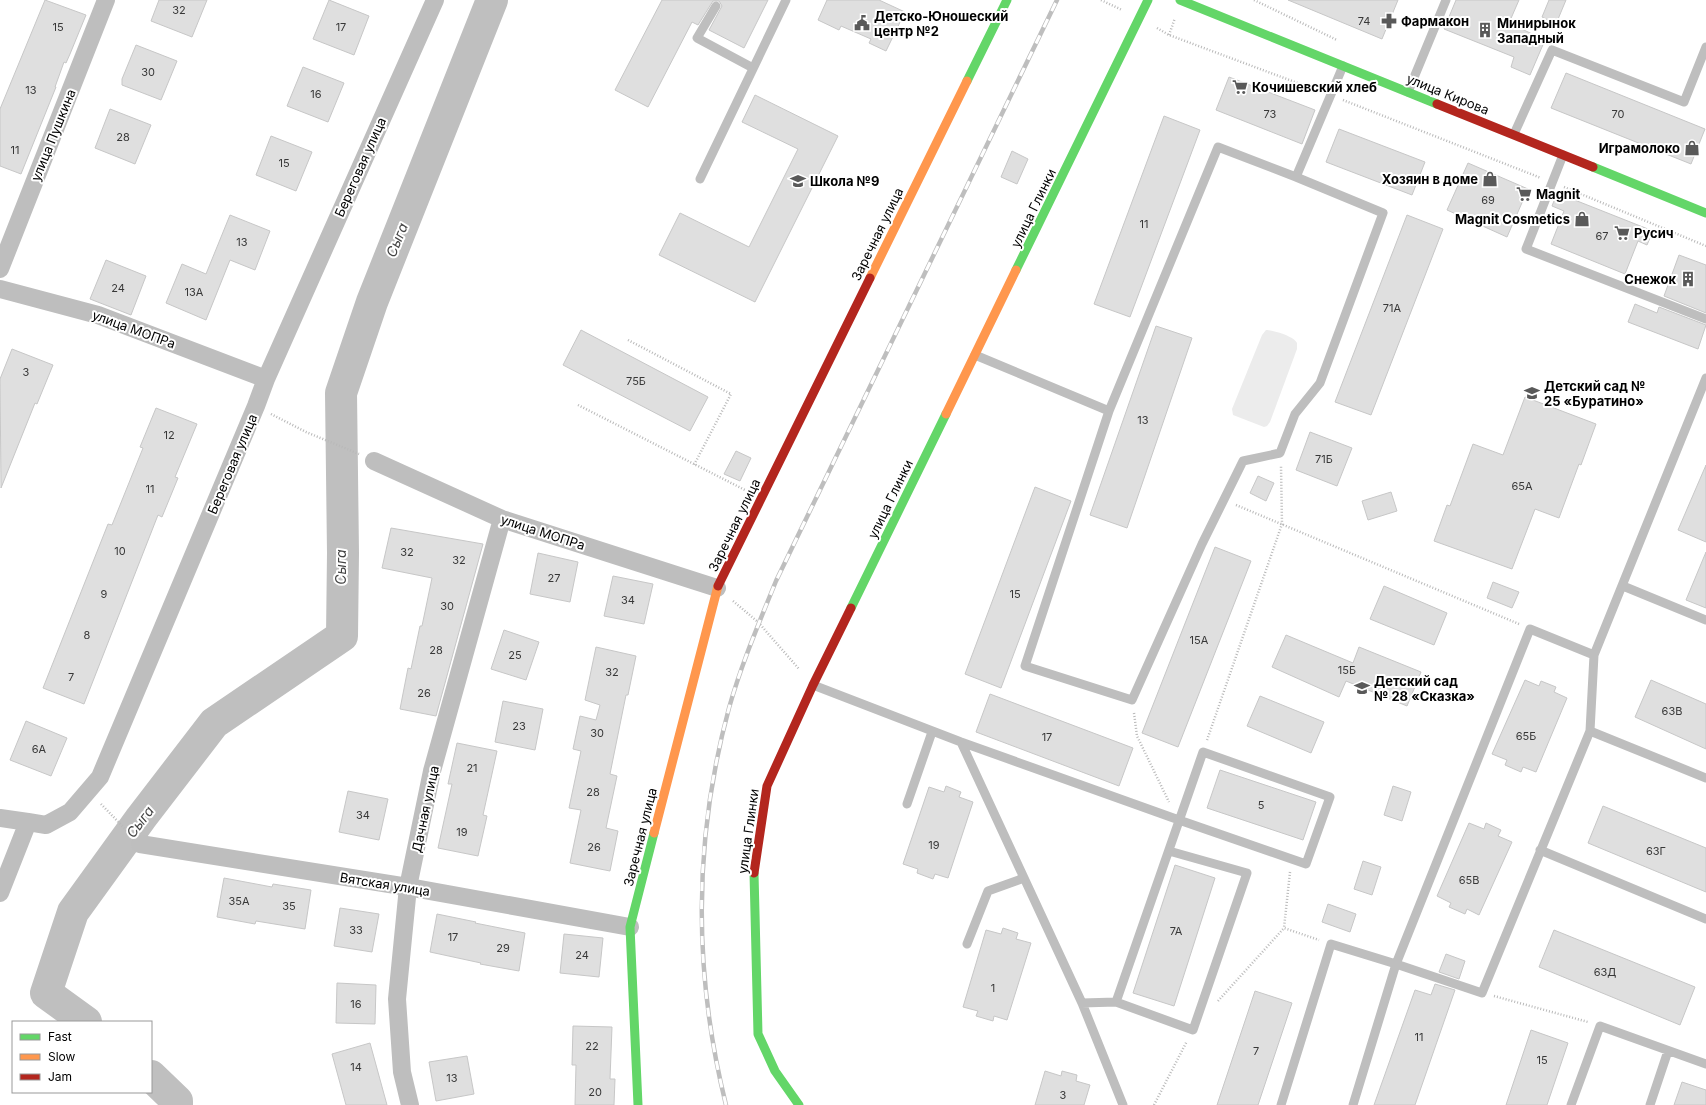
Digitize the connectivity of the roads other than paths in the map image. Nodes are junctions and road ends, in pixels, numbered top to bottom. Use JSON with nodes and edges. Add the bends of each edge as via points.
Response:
{"nodes":[{"id":1,"x":106,"y":0,"type":"edge"},
{"id":2,"x":435,"y":0,"type":"edge"},
{"id":3,"x":786,"y":0,"type":"edge"},
{"id":4,"x":1007,"y":0,"type":"edge"},
{"id":5,"x":1148,"y":0,"type":"edge"},
{"id":6,"x":1180,"y":0,"type":"edge"},
{"id":7,"x":1446,"y":0,"type":"edge"},
{"id":8,"x":716,"y":6,"type":"dead end"},
{"id":9,"x":1706,"y":48,"type":"edge"},
{"id":10,"x":1343,"y":66,"type":"junction"},
{"id":11,"x":753,"y":68,"type":"junction"},
{"id":12,"x":1408,"y":92,"type":"junction"},
{"id":13,"x":1514,"y":134,"type":"junction"},
{"id":14,"x":1563,"y":154,"type":"junction"},
{"id":15,"x":1296,"y":177,"type":"junction"},
{"id":16,"x":700,"y":179,"type":"dead end"},
{"id":17,"x":1706,"y":213,"type":"edge"},
{"id":18,"x":0,"y":269,"type":"edge"},
{"id":19,"x":0,"y":289,"type":"edge"},
{"id":20,"x":1706,"y":319,"type":"edge"},
{"id":21,"x":975,"y":355,"type":"junction"},
{"id":22,"x":1706,"y":378,"type":"edge"},
{"id":23,"x":266,"y":379,"type":"junction"},
{"id":24,"x":1109,"y":411,"type":"junction"},
{"id":25,"x":374,"y":461,"type":"dead end"},
{"id":26,"x":502,"y":519,"type":"junction"},
{"id":27,"x":1623,"y":586,"type":"junction"},
{"id":28,"x":717,"y":588,"type":"junction"},
{"id":29,"x":1706,"y":620,"type":"edge"},
{"id":30,"x":1594,"y":655,"type":"junction"},
{"id":31,"x":813,"y":686,"type":"junction"},
{"id":32,"x":1590,"y":731,"type":"junction"},
{"id":33,"x":932,"y":732,"type":"junction"},
{"id":34,"x":961,"y":742,"type":"junction"},
{"id":35,"x":1706,"y":778,"type":"edge"},
{"id":36,"x":907,"y":804,"type":"dead end"},
{"id":37,"x":0,"y":818,"type":"edge"},
{"id":38,"x":1179,"y":820,"type":"junction"},
{"id":39,"x":28,"y":822,"type":"junction"},
{"id":40,"x":140,"y":844,"type":"road end"},
{"id":41,"x":1540,"y":850,"type":"junction"},
{"id":42,"x":1169,"y":851,"type":"junction"},
{"id":43,"x":1024,"y":878,"type":"junction"},
{"id":44,"x":408,"y":887,"type":"junction"},
{"id":45,"x":0,"y":893,"type":"edge"},
{"id":46,"x":1706,"y":919,"type":"edge"},
{"id":47,"x":630,"y":927,"type":"junction"},
{"id":48,"x":967,"y":944,"type":"dead end"},
{"id":49,"x":1396,"y":964,"type":"junction"},
{"id":50,"x":1116,"y":1002,"type":"junction"},
{"id":51,"x":1082,"y":1003,"type":"junction"},
{"id":52,"x":1668,"y":1051,"type":"junction"},
{"id":53,"x":1706,"y":1064,"type":"edge"},
{"id":54,"x":410,"y":1105,"type":"edge"},
{"id":55,"x":638,"y":1105,"type":"edge"},
{"id":56,"x":799,"y":1105,"type":"edge"},
{"id":57,"x":1123,"y":1105,"type":"edge"},
{"id":58,"x":1281,"y":1105,"type":"edge"},
{"id":59,"x":1353,"y":1105,"type":"edge"},
{"id":60,"x":1571,"y":1105,"type":"edge"},
{"id":61,"x":1650,"y":1105,"type":"edge"}],
"edges":[{"from":1,"to":18,"type":"street","name":"улица Пушкина"},
{"from":2,"to":23,"type":"street","name":"Береговая улица"},
{"from":3,"to":11,"type":"lane"},
{"from":4,"to":28,"type":"main road","name":"Заречная улица"},
{"from":5,"to":21,"type":"main road","name":"улица Глинки"},
{"from":6,"to":10,"type":"main road","name":"улица Кирова"},
{"from":7,"to":12,"type":"lane"},
{"from":8,"to":11,"type":"lane","via":[[697,38]]},
{"from":9,"to":13,"type":"lane","via":[[1684,102],[1552,50]]},
{"from":10,"to":12,"type":"main road","name":"улица Кирова"},
{"from":10,"to":15,"type":"lane"},
{"from":11,"to":16,"type":"lane"},
{"from":12,"to":13,"type":"main road","name":"улица Кирова"},
{"from":13,"to":14,"type":"main road","name":"улица Кирова"},
{"from":14,"to":17,"type":"main road","name":"улица Кирова"},
{"from":14,"to":20,"type":"lane","via":[[1526,248]]},
{"from":15,"to":24,"type":"lane","via":[[1218,147]]},
{"from":15,"to":24,"type":"lane","via":[[1383,213],[1320,383],[1295,414],[1280,452],[1243,461],[1132,700],[1025,666]]},
{"from":19,"to":23,"type":"street","name":"улица МОПРа","via":[[98,315]]},
{"from":21,"to":24,"type":"lane"},
{"from":21,"to":31,"type":"main road","name":"улица Глинки"},
{"from":22,"to":27,"type":"lane"},
{"from":23,"to":39,"type":"street","name":"Береговая улица","via":[[100,777],[70,812],[46,825]]},
{"from":25,"to":26,"type":"street","name":"улица МОПРа"},
{"from":26,"to":28,"type":"street","name":"улица МОПРа"},
{"from":26,"to":44,"type":"street","name":"Дачная улица","via":[[432,771]]},
{"from":27,"to":29,"type":"lane"},
{"from":27,"to":30,"type":"lane"},
{"from":28,"to":47,"type":"main road","name":"Заречная улица"},
{"from":30,"to":32,"type":"lane"},
{"from":30,"to":49,"type":"lane","via":[[1530,629]]},
{"from":31,"to":33,"type":"lane"},
{"from":31,"to":56,"type":"main road","name":"улица Глинки","via":[[766,786],[754,868],[758,1034],[775,1071]]},
{"from":32,"to":35,"type":"lane"},
{"from":32,"to":41,"type":"lane"},
{"from":33,"to":34,"type":"lane"},
{"from":33,"to":36,"type":"lane"},
{"from":34,"to":38,"type":"lane"},
{"from":34,"to":43,"type":"lane"},
{"from":37,"to":39,"type":"street"},
{"from":38,"to":38,"type":"lane","via":[[1203,752],[1330,797],[1306,864]]},
{"from":38,"to":42,"type":"lane"},
{"from":39,"to":45,"type":"street"},
{"from":40,"to":44,"type":"street","name":"Вятская улица"},
{"from":41,"to":46,"type":"lane"},
{"from":41,"to":49,"type":"lane","via":[[1482,993]]},
{"from":42,"to":50,"type":"lane"},
{"from":42,"to":50,"type":"lane","via":[[1247,873],[1193,1030]]},
{"from":43,"to":48,"type":"lane","via":[[988,891]]},
{"from":43,"to":51,"type":"lane"},
{"from":44,"to":47,"type":"street","name":"Вятская улица"},
{"from":44,"to":54,"type":"street","name":"Дачная улица","via":[[397,999],[402,1072]]},
{"from":47,"to":55,"type":"main road","name":"Заречная улица"},
{"from":49,"to":58,"type":"lane","via":[[1331,944]]},
{"from":49,"to":59,"type":"lane"},
{"from":50,"to":51,"type":"lane"},
{"from":51,"to":57,"type":"lane"},
{"from":52,"to":53,"type":"lane"},
{"from":52,"to":60,"type":"lane","via":[[1600,1026]]},
{"from":52,"to":61,"type":"lane"}]}
